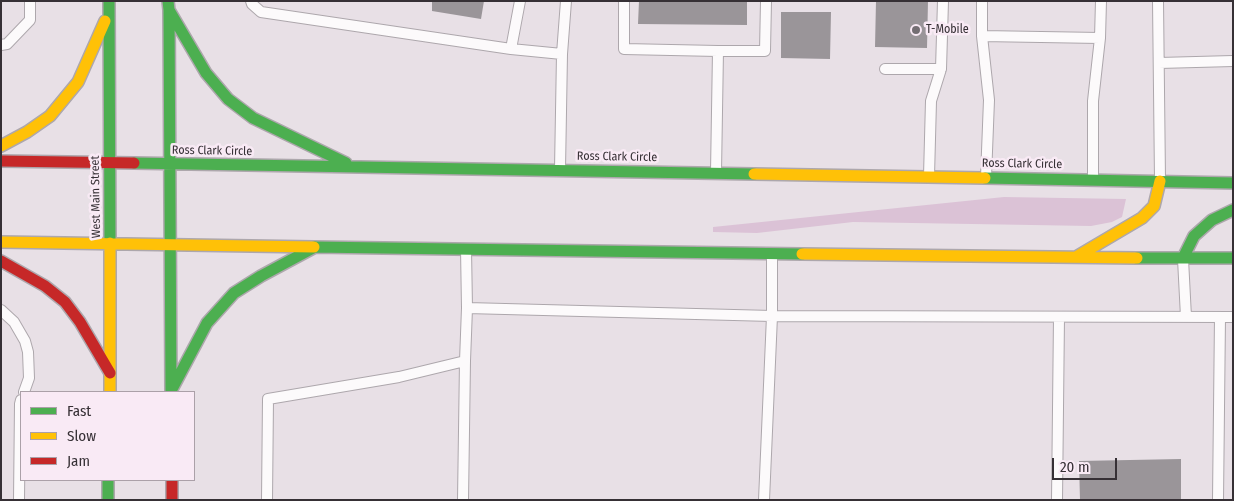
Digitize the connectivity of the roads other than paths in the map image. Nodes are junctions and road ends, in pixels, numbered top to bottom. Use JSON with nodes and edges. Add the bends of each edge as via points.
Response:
{"nodes":[{"id":1,"x":30,"y":1,"type":"edge"},
{"id":2,"x":251,"y":1,"type":"edge"},
{"id":3,"x":520,"y":1,"type":"edge"},
{"id":4,"x":566,"y":1,"type":"edge"},
{"id":5,"x":624,"y":1,"type":"edge"},
{"id":6,"x":766,"y":1,"type":"edge"},
{"id":7,"x":943,"y":1,"type":"edge"},
{"id":8,"x":982,"y":1,"type":"edge"},
{"id":9,"x":1100,"y":1,"type":"edge"},
{"id":10,"x":1158,"y":1,"type":"edge"},
{"id":11,"x":168,"y":6,"type":"edge"},
{"id":12,"x":109,"y":7,"type":"edge"},
{"id":13,"x":982,"y":36,"type":"junction"},
{"id":14,"x":1100,"y":38,"type":"junction"},
{"id":15,"x":1,"y":45,"type":"edge"},
{"id":16,"x":511,"y":49,"type":"junction"},
{"id":17,"x":718,"y":51,"type":"junction"},
{"id":18,"x":562,"y":54,"type":"junction"},
{"id":19,"x":1233,"y":61,"type":"edge"},
{"id":20,"x":1160,"y":63,"type":"junction"},
{"id":21,"x":885,"y":69,"type":"dead end"},
{"id":22,"x":941,"y":69,"type":"junction"},
{"id":23,"x":1,"y":146,"type":"edge"},
{"id":24,"x":1,"y":162,"type":"edge"},
{"id":25,"x":110,"y":163,"type":"junction"},
{"id":26,"x":170,"y":164,"type":"junction"},
{"id":27,"x":352,"y":166,"type":"junction"},
{"id":28,"x":560,"y":170,"type":"junction"},
{"id":29,"x":716,"y":173,"type":"junction"},
{"id":30,"x":929,"y":176,"type":"junction"},
{"id":31,"x":986,"y":177,"type":"junction"},
{"id":32,"x":1093,"y":180,"type":"junction"},
{"id":33,"x":1160,"y":181,"type":"junction"},
{"id":34,"x":1233,"y":183,"type":"edge"},
{"id":35,"x":1233,"y":210,"type":"edge"},
{"id":36,"x":1,"y":242,"type":"edge"},
{"id":37,"x":110,"y":243,"type":"junction"},
{"id":38,"x":170,"y":245,"type":"junction"},
{"id":39,"x":318,"y":246,"type":"junction"},
{"id":40,"x":466,"y":248,"type":"junction"},
{"id":41,"x":772,"y":253,"type":"junction"},
{"id":42,"x":1075,"y":258,"type":"junction"},
{"id":43,"x":1182,"y":258,"type":"junction"},
{"id":44,"x":1233,"y":258,"type":"edge"},
{"id":45,"x":1,"y":261,"type":"edge"},
{"id":46,"x":466,"y":308,"type":"junction"},
{"id":47,"x":1,"y":310,"type":"edge"},
{"id":48,"x":772,"y":316,"type":"junction"},
{"id":49,"x":1059,"y":317,"type":"junction"},
{"id":50,"x":1186,"y":317,"type":"junction"},
{"id":51,"x":1220,"y":317,"type":"junction"},
{"id":52,"x":1233,"y":317,"type":"edge"},
{"id":53,"x":465,"y":361,"type":"junction"},
{"id":54,"x":110,"y":373,"type":"junction"},
{"id":55,"x":24,"y":391,"type":"edge"},
{"id":56,"x":110,"y":391,"type":"edge"},
{"id":57,"x":171,"y":391,"type":"edge"},
{"id":58,"x":172,"y":391,"type":"edge"},
{"id":59,"x":20,"y":404,"type":"edge"},
{"id":60,"x":108,"y":481,"type":"edge"},
{"id":61,"x":172,"y":481,"type":"edge"},
{"id":62,"x":19,"y":500,"type":"edge"},
{"id":63,"x":108,"y":500,"type":"edge"},
{"id":64,"x":172,"y":500,"type":"edge"},
{"id":65,"x":267,"y":500,"type":"edge"},
{"id":66,"x":464,"y":500,"type":"edge"},
{"id":67,"x":764,"y":500,"type":"edge"},
{"id":68,"x":1057,"y":500,"type":"edge"},
{"id":69,"x":1218,"y":500,"type":"edge"}],
"edges":[{"from":1,"to":15,"type":"lane","via":[[30,20],[7,44]]},
{"from":2,"to":16,"type":"lane","via":[[261,12]]},
{"from":3,"to":16,"type":"lane"},
{"from":4,"to":18,"type":"lane"},
{"from":5,"to":17,"type":"lane","via":[[624,49]]},
{"from":6,"to":17,"type":"lane","via":[[765,51]]},
{"from":7,"to":22,"type":"lane"},
{"from":8,"to":13,"type":"lane"},
{"from":9,"to":14,"type":"lane"},
{"from":10,"to":20,"type":"lane"},
{"from":11,"to":26,"type":"main road"},
{"from":11,"to":27,"type":"main road","via":[[206,73],[228,99],[253,118]]},
{"from":12,"to":23,"type":"main road","via":[[78,82],[50,116]]},
{"from":12,"to":25,"type":"main road","name":"West Main Street"},
{"from":13,"to":14,"type":"lane"},
{"from":13,"to":31,"type":"lane","via":[[989,100]]},
{"from":14,"to":32,"type":"lane","via":[[1093,101]]},
{"from":16,"to":18,"type":"lane"},
{"from":17,"to":29,"type":"lane"},
{"from":18,"to":28,"type":"lane"},
{"from":19,"to":20,"type":"lane"},
{"from":20,"to":33,"type":"lane"},
{"from":21,"to":22,"type":"lane"},
{"from":22,"to":30,"type":"lane","via":[[931,100]]},
{"from":24,"to":25,"type":"main road","name":"Ross Clark Circle"},
{"from":25,"to":26,"type":"main road","name":"Ross Clark Circle"},
{"from":25,"to":37,"type":"main road","name":"West Main Street"},
{"from":26,"to":27,"type":"main road","name":"Ross Clark Circle"},
{"from":26,"to":38,"type":"main road"},
{"from":27,"to":28,"type":"main road","name":"Ross Clark Circle"},
{"from":28,"to":29,"type":"main road","name":"Ross Clark Circle"},
{"from":29,"to":30,"type":"main road","name":"Ross Clark Circle"},
{"from":30,"to":31,"type":"main road","name":"Ross Clark Circle"},
{"from":31,"to":32,"type":"main road","name":"Ross Clark Circle"},
{"from":32,"to":33,"type":"main road","name":"Ross Clark Circle"},
{"from":33,"to":34,"type":"main road","name":"Ross Clark Circle"},
{"from":33,"to":42,"type":"main road","via":[[1154,206],[1142,218]]},
{"from":35,"to":43,"type":"main road","via":[[1212,220],[1194,236]]},
{"from":36,"to":37,"type":"main road"},
{"from":37,"to":38,"type":"main road"},
{"from":37,"to":54,"type":"main road","name":"West Main Street"},
{"from":38,"to":39,"type":"main road"},
{"from":38,"to":57,"type":"main road"},
{"from":39,"to":40,"type":"main road"},
{"from":39,"to":58,"type":"main road","via":[[234,293],[207,323]]},
{"from":40,"to":41,"type":"main road"},
{"from":40,"to":46,"type":"lane"},
{"from":41,"to":42,"type":"main road"},
{"from":41,"to":48,"type":"lane"},
{"from":42,"to":43,"type":"main road"},
{"from":43,"to":44,"type":"main road"},
{"from":43,"to":50,"type":"lane"},
{"from":45,"to":54,"type":"main road","via":[[45,286],[65,302]]},
{"from":46,"to":48,"type":"lane"},
{"from":46,"to":53,"type":"lane"},
{"from":47,"to":55,"type":"lane","via":[[14,322],[27,346],[29,378]]},
{"from":48,"to":49,"type":"lane"},
{"from":48,"to":67,"type":"lane"},
{"from":49,"to":50,"type":"lane"},
{"from":49,"to":68,"type":"lane"},
{"from":50,"to":51,"type":"lane"},
{"from":51,"to":52,"type":"lane"},
{"from":51,"to":69,"type":"lane"},
{"from":53,"to":65,"type":"lane","via":[[399,378],[268,399]]},
{"from":53,"to":66,"type":"lane"},
{"from":54,"to":56,"type":"main road","name":"West Main Street"},
{"from":59,"to":62,"type":"lane"},
{"from":60,"to":63,"type":"main road"},
{"from":61,"to":64,"type":"main road"}]}
